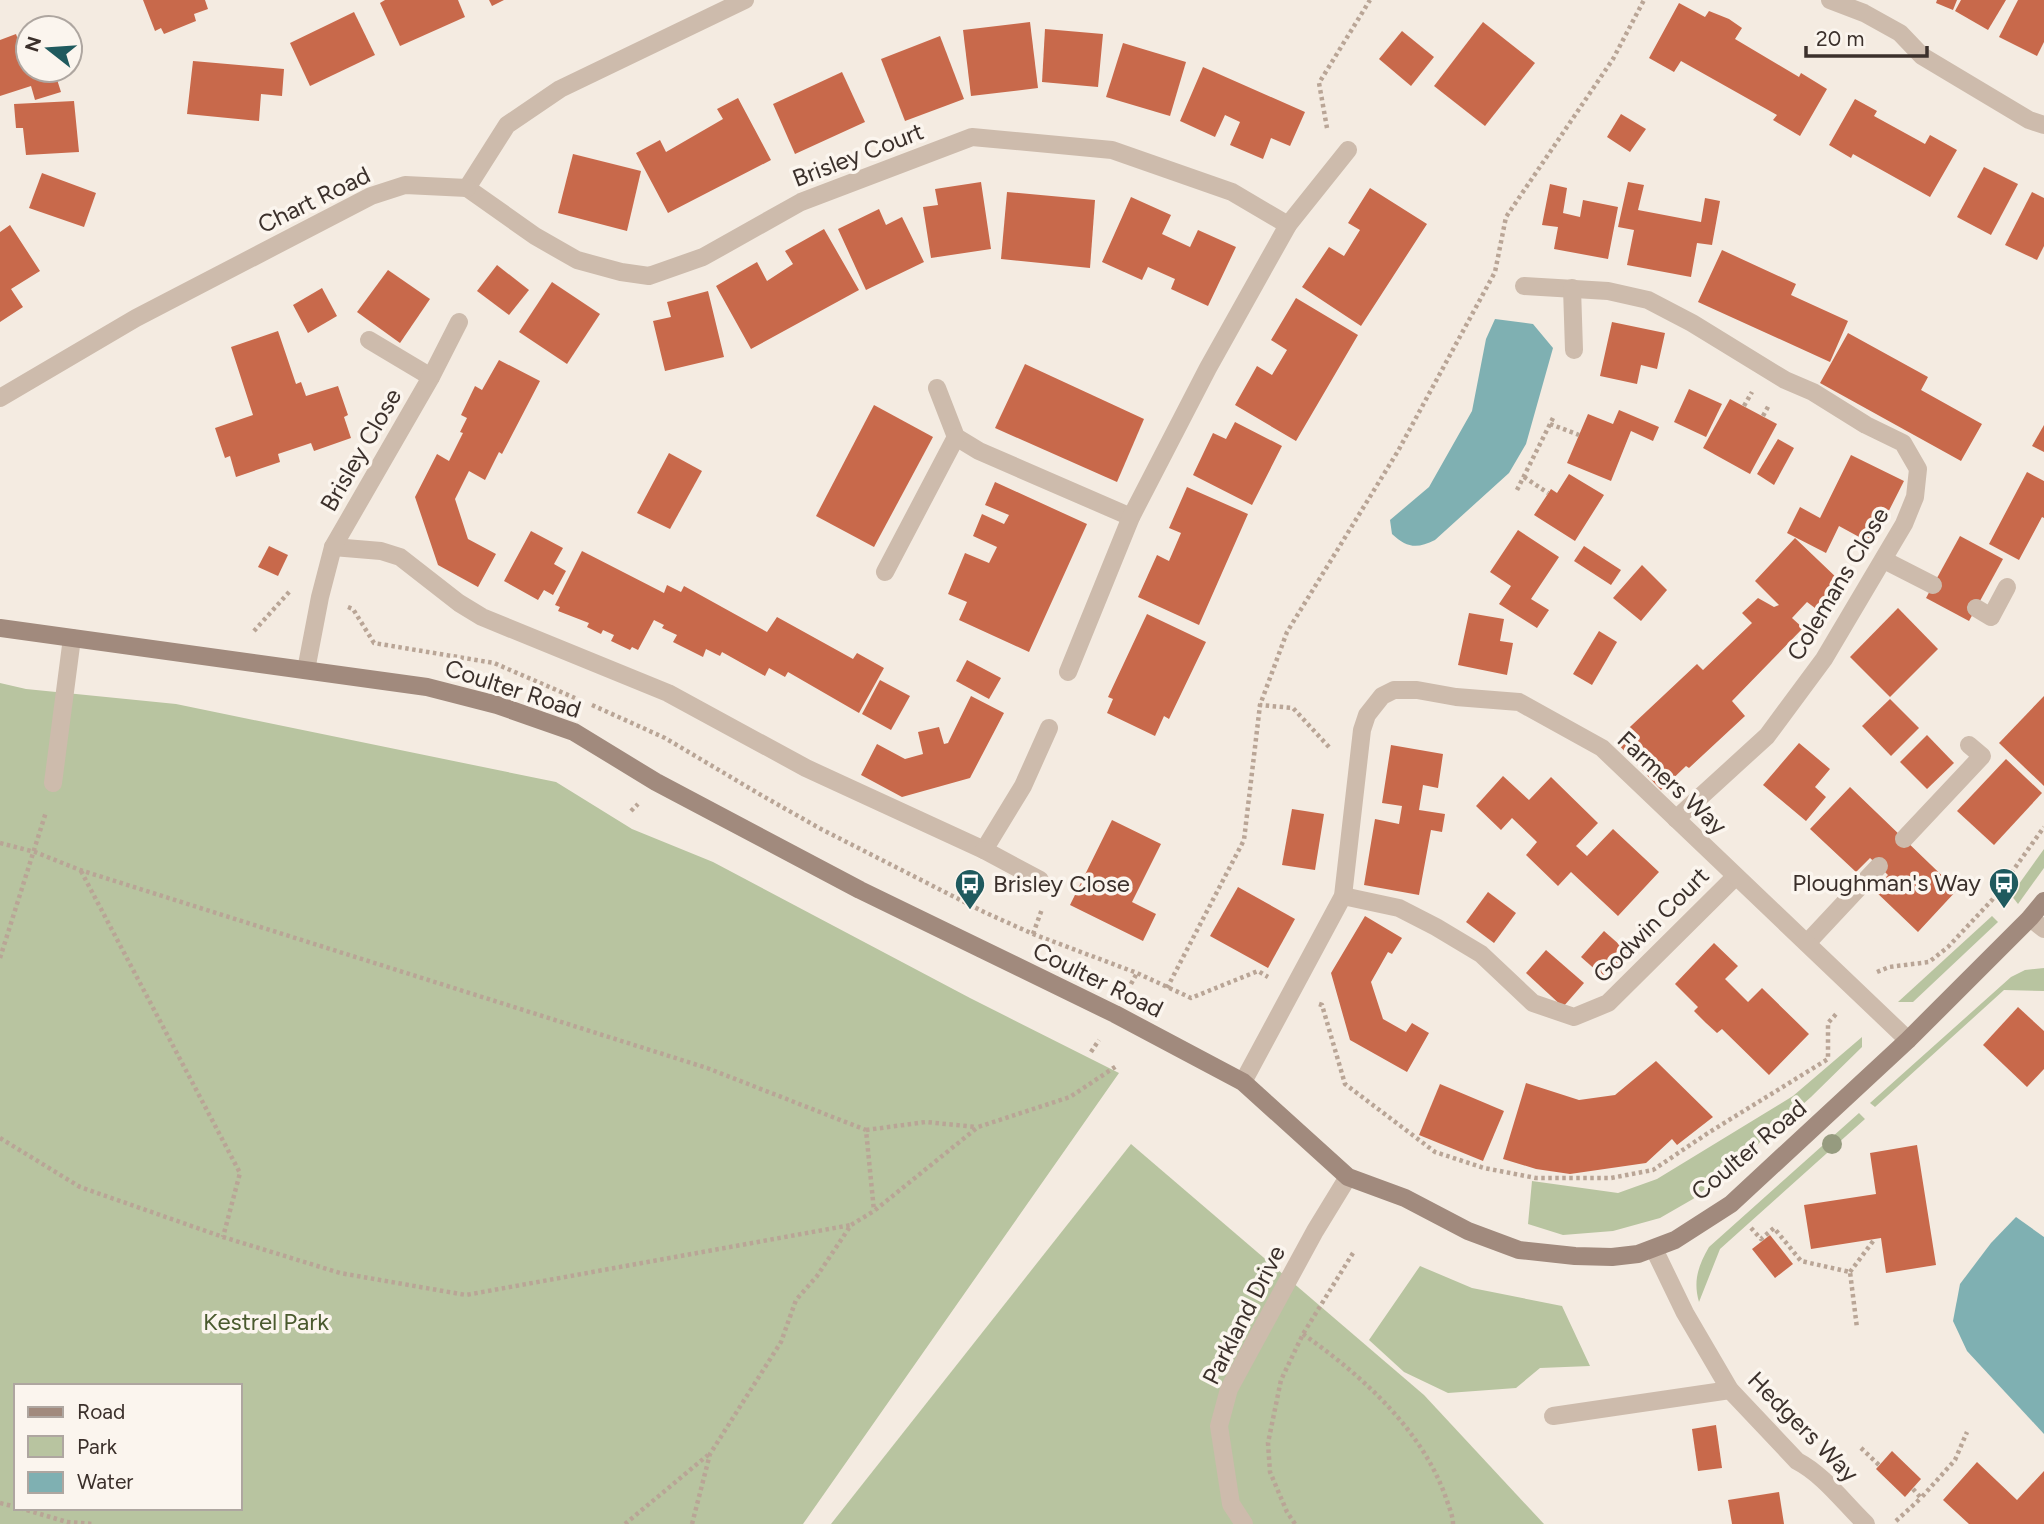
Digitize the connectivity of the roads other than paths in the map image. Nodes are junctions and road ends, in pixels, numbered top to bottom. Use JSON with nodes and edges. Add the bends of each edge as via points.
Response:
{"nodes":[{"id":1,"x":745,"y":0,"type":"edge"},
{"id":2,"x":1830,"y":0,"type":"edge"},
{"id":3,"x":2044,"y":125,"type":"edge"},
{"id":4,"x":1348,"y":150,"type":"road end"},
{"id":5,"x":467,"y":188,"type":"junction"},
{"id":6,"x":1288,"y":225,"type":"junction"},
{"id":7,"x":1524,"y":286,"type":"dead end"},
{"id":8,"x":1572,"y":288,"type":"junction"},
{"id":9,"x":460,"y":322,"type":"dead end"},
{"id":10,"x":369,"y":340,"type":"dead end"},
{"id":11,"x":1574,"y":350,"type":"dead end"},
{"id":12,"x":431,"y":377,"type":"junction"},
{"id":13,"x":937,"y":388,"type":"dead end"},
{"id":14,"x":0,"y":398,"type":"edge"},
{"id":15,"x":957,"y":437,"type":"junction"},
{"id":16,"x":1130,"y":517,"type":"junction"},
{"id":17,"x":333,"y":547,"type":"junction"},
{"id":18,"x":1884,"y":559,"type":"junction"},
{"id":19,"x":885,"y":572,"type":"dead end"},
{"id":20,"x":1933,"y":585,"type":"dead end"},
{"id":21,"x":2007,"y":587,"type":"dead end"},
{"id":22,"x":1976,"y":608,"type":"dead end"},
{"id":23,"x":0,"y":628,"type":"edge"},
{"id":24,"x":72,"y":638,"type":"junction"},
{"id":25,"x":306,"y":670,"type":"junction"},
{"id":26,"x":1068,"y":672,"type":"dead end"},
{"id":27,"x":1049,"y":728,"type":"dead end"},
{"id":28,"x":1969,"y":745,"type":"dead end"},
{"id":29,"x":53,"y":783,"type":"road end"},
{"id":30,"x":1676,"y":819,"type":"junction"},
{"id":31,"x":1904,"y":839,"type":"dead end"},
{"id":32,"x":984,"y":850,"type":"junction"},
{"id":33,"x":1879,"y":866,"type":"dead end"},
{"id":34,"x":1735,"y":877,"type":"junction"},
{"id":35,"x":1040,"y":880,"type":"dead end"},
{"id":36,"x":1343,"y":895,"type":"junction"},
{"id":37,"x":2044,"y":901,"type":"edge"},
{"id":38,"x":2037,"y":923,"type":"edge"},
{"id":39,"x":1807,"y":943,"type":"junction"},
{"id":40,"x":1908,"y":1040,"type":"junction"},
{"id":41,"x":1242,"y":1082,"type":"junction"},
{"id":42,"x":1348,"y":1177,"type":"junction"},
{"id":43,"x":1654,"y":1249,"type":"junction"},
{"id":44,"x":1730,"y":1390,"type":"junction"},
{"id":45,"x":1553,"y":1416,"type":"dead end"},
{"id":46,"x":1244,"y":1524,"type":"edge"},
{"id":47,"x":1866,"y":1524,"type":"edge"}],
"edges":[{"from":1,"to":5,"type":"street","via":[[560,89],[507,125]]},
{"from":2,"to":3,"type":"street","via":[[1900,33],[1922,56]]},
{"from":4,"to":6,"type":"street"},
{"from":5,"to":6,"type":"street","name":"Brisley Court","via":[[577,260],[649,276],[703,257],[801,202],[972,137],[1112,150],[1232,192]]},
{"from":5,"to":14,"type":"street","name":"Chart Road","via":[[405,185],[371,196],[136,318]]},
{"from":6,"to":16,"type":"street"},
{"from":7,"to":8,"type":"street","name":"Colemans Close"},
{"from":8,"to":11,"type":"street"},
{"from":8,"to":18,"type":"street","name":"Colemans Close","via":[[1648,300],[1903,443],[1919,469],[1915,497]]},
{"from":9,"to":12,"type":"street","name":"Brisley Close"},
{"from":10,"to":12,"type":"street","name":"Brisley Close"},
{"from":12,"to":17,"type":"street","name":"Brisley Close"},
{"from":13,"to":15,"type":"street"},
{"from":15,"to":16,"type":"street"},
{"from":15,"to":19,"type":"street"},
{"from":16,"to":26,"type":"street"},
{"from":17,"to":25,"type":"street","name":"Brisley Close"},
{"from":17,"to":32,"type":"street","name":"Brisley Close","via":[[400,557],[482,617],[668,693],[806,768]]},
{"from":18,"to":20,"type":"street"},
{"from":18,"to":30,"type":"street","name":"Colemans Close","via":[[1824,659],[1768,736]]},
{"from":21,"to":22,"type":"street","via":[[1991,617]]},
{"from":23,"to":24,"type":"street","name":"Coulter Road"},
{"from":24,"to":25,"type":"street","name":"Coulter Road"},
{"from":24,"to":29,"type":"street"},
{"from":25,"to":41,"type":"street","name":"Coulter Road","via":[[427,687],[574,732],[656,782],[918,920],[1115,1014]]},
{"from":27,"to":32,"type":"street","via":[[1023,786]]},
{"from":28,"to":31,"type":"street","via":[[1982,756]]},
{"from":30,"to":34,"type":"street","name":"Farmers Way"},
{"from":30,"to":36,"type":"street","name":"Farmers Way","via":[[1602,748],[1519,702],[1394,690],[1382,696],[1362,730]]},
{"from":32,"to":35,"type":"street","name":"Brisley Close"},
{"from":33,"to":39,"type":"street"},
{"from":34,"to":36,"type":"street","name":"Godwin Court","via":[[1608,1003],[1574,1017],[1533,1003],[1481,954],[1436,927],[1399,908]]},
{"from":34,"to":39,"type":"street","name":"Farmers Way"},
{"from":36,"to":41,"type":"street","name":"Farmers Way"},
{"from":37,"to":38,"type":"street","name":"Coulter Road"},
{"from":38,"to":40,"type":"street","name":"Coulter Road"},
{"from":39,"to":40,"type":"street","name":"Farmers Way"},
{"from":40,"to":43,"type":"street","name":"Coulter Road","via":[[1731,1204]]},
{"from":41,"to":42,"type":"street","name":"Coulter Road"},
{"from":42,"to":43,"type":"street","name":"Coulter Road","via":[[1519,1250],[1612,1257]]},
{"from":42,"to":46,"type":"street","name":"Parkland Drive","via":[[1229,1389],[1219,1426],[1231,1504]]},
{"from":43,"to":44,"type":"street","name":"Hedgers Way"},
{"from":44,"to":45,"type":"street"},
{"from":44,"to":47,"type":"street","name":"Hedgers Way","via":[[1797,1461]]}]}
